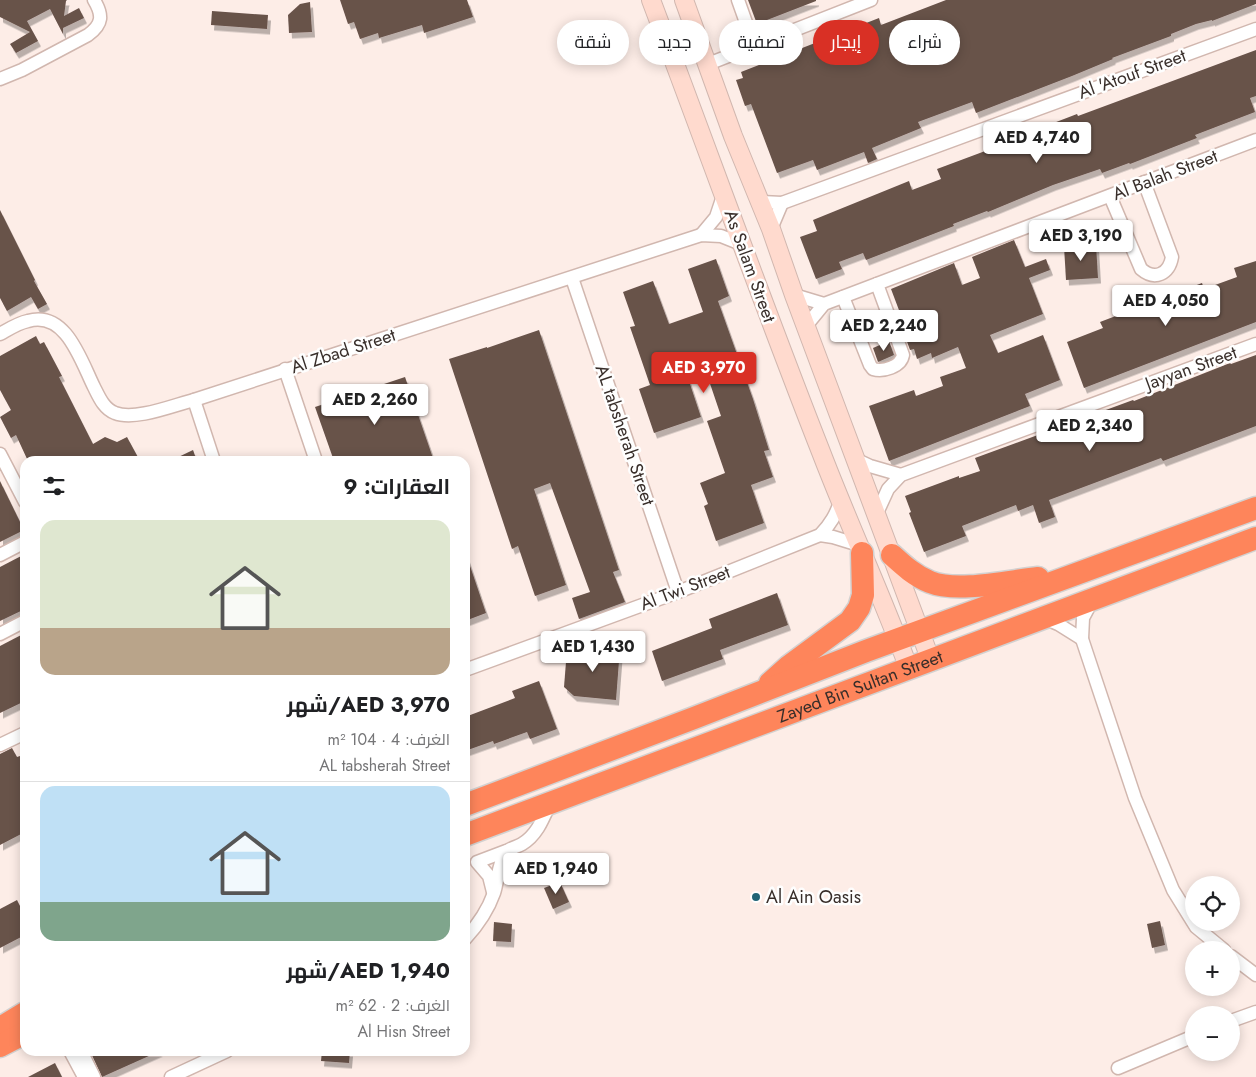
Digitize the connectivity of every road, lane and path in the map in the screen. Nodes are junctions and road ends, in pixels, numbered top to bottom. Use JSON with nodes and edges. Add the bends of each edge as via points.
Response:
{"nodes":[{"id":1,"x":94,"y":0,"type":"edge"},
{"id":2,"x":651,"y":0,"type":"edge"},
{"id":3,"x":684,"y":0,"type":"edge"},
{"id":4,"x":738,"y":0,"type":"edge"},
{"id":5,"x":871,"y":0,"type":"edge"},
{"id":6,"x":692,"y":20,"type":"edge"},
{"id":7,"x":745,"y":20,"type":"edge"},
{"id":8,"x":803,"y":26,"type":"edge"},
{"id":9,"x":1256,"y":29,"type":"edge"},
{"id":10,"x":708,"y":65,"type":"edge"},
{"id":11,"x":0,"y":79,"type":"edge"},
{"id":12,"x":1256,"y":140,"type":"edge"},
{"id":13,"x":1144,"y":182,"type":"junction"},
{"id":14,"x":724,"y":194,"type":"junction"},
{"id":15,"x":1110,"y":196,"type":"junction"},
{"id":16,"x":760,"y":202,"type":"junction"},
{"id":17,"x":782,"y":204,"type":"junction"},
{"id":18,"x":771,"y":229,"type":"junction"},
{"id":19,"x":701,"y":236,"type":"junction"},
{"id":20,"x":741,"y":244,"type":"junction"},
{"id":21,"x":572,"y":278,"type":"junction"},
{"id":22,"x":878,"y":284,"type":"junction"},
{"id":23,"x":794,"y":294,"type":"junction"},
{"id":24,"x":842,"y":297,"type":"junction"},
{"id":25,"x":824,"y":304,"type":"junction"},
{"id":26,"x":806,"y":326,"type":"junction"},
{"id":27,"x":0,"y":334,"type":"edge"},
{"id":28,"x":1256,"y":344,"type":"edge"},
{"id":29,"x":285,"y":369,"type":"junction"},
{"id":30,"x":194,"y":400,"type":"junction"},
{"id":31,"x":0,"y":454,"type":"edge"},
{"id":32,"x":212,"y":456,"type":"edge"},
{"id":33,"x":314,"y":456,"type":"edge"},
{"id":34,"x":855,"y":459,"type":"junction"},
{"id":35,"x":901,"y":475,"type":"junction"},
{"id":36,"x":20,"y":492,"type":"edge"},
{"id":37,"x":841,"y":500,"type":"junction"},
{"id":38,"x":1256,"y":508,"type":"edge"},
{"id":39,"x":877,"y":513,"type":"junction"},
{"id":40,"x":820,"y":535,"type":"junction"},
{"id":41,"x":1256,"y":538,"type":"edge"},
{"id":42,"x":20,"y":545,"type":"edge"},
{"id":43,"x":861,"y":549,"type":"junction"},
{"id":44,"x":0,"y":555,"type":"edge"},
{"id":45,"x":892,"y":555,"type":"junction"},
{"id":46,"x":1067,"y":576,"type":"junction"},
{"id":47,"x":678,"y":592,"type":"junction"},
{"id":48,"x":1093,"y":599,"type":"junction"},
{"id":49,"x":1044,"y":618,"type":"junction"},
{"id":50,"x":20,"y":624,"type":"edge"},
{"id":51,"x":921,"y":631,"type":"junction"},
{"id":52,"x":0,"y":634,"type":"edge"},
{"id":53,"x":898,"y":639,"type":"junction"},
{"id":54,"x":1082,"y":639,"type":"junction"},
{"id":55,"x":932,"y":661,"type":"junction"},
{"id":56,"x":470,"y":668,"type":"edge"},
{"id":57,"x":909,"y":669,"type":"junction"},
{"id":58,"x":759,"y":693,"type":"junction"},
{"id":59,"x":20,"y":735,"type":"edge"},
{"id":60,"x":0,"y":745,"type":"edge"},
{"id":61,"x":470,"y":802,"type":"edge"},
{"id":62,"x":550,"y":803,"type":"junction"},
{"id":63,"x":470,"y":833,"type":"edge"},
{"id":64,"x":506,"y":851,"type":"junction"},
{"id":65,"x":493,"y":894,"type":"junction"},
{"id":66,"x":470,"y":932,"type":"edge"},
{"id":67,"x":1213,"y":941,"type":"edge"},
{"id":68,"x":1240,"y":963,"type":"edge"},
{"id":69,"x":1256,"y":975,"type":"edge"},
{"id":70,"x":20,"y":1002,"type":"edge"},
{"id":71,"x":0,"y":1012,"type":"edge"},
{"id":72,"x":1256,"y":1012,"type":"edge"},
{"id":73,"x":20,"y":1016,"type":"edge"},
{"id":74,"x":1240,"y":1018,"type":"edge"},
{"id":75,"x":0,"y":1028,"type":"edge"},
{"id":76,"x":20,"y":1036,"type":"edge"},
{"id":77,"x":1185,"y":1040,"type":"edge"},
{"id":78,"x":0,"y":1046,"type":"edge"},
{"id":79,"x":73,"y":1056,"type":"edge"},
{"id":80,"x":84,"y":1056,"type":"edge"},
{"id":81,"x":216,"y":1056,"type":"edge"},
{"id":82,"x":1118,"y":1068,"type":"dead end"},
{"id":83,"x":84,"y":1077,"type":"edge"},
{"id":84,"x":94,"y":1077,"type":"edge"},
{"id":85,"x":171,"y":1077,"type":"edge"}],
"edges":[{"from":1,"to":11,"type":"street","via":[[100,15],[96,29]]},
{"from":2,"to":14,"type":"street","name":"As Salam Street"},
{"from":3,"to":6,"type":"street","name":"As Salam Street"},
{"from":4,"to":7,"type":"street"},
{"from":5,"to":8,"type":"street"},
{"from":9,"to":17,"type":"street","name":"Al 'Atouf Street"},
{"from":10,"to":16,"type":"street","name":"As Salam Street"},
{"from":12,"to":13,"type":"street","name":"Al Balah Street"},
{"from":13,"to":15,"type":"street","name":"Al Balah Street"},
{"from":13,"to":15,"type":"street","via":[[1172,257],[1171,264],[1161,275],[1146,274],[1141,269]]},
{"from":14,"to":19,"type":"street","via":[[716,217]]},
{"from":14,"to":20,"type":"street","name":"As Salam Street"},
{"from":15,"to":22,"type":"street","name":"Al Balah Street"},
{"from":16,"to":17,"type":"street","name":"Al 'Atouf Street"},
{"from":16,"to":18,"type":"street","name":"As Salam Street"},
{"from":17,"to":18,"type":"street"},
{"from":18,"to":23,"type":"street","name":"As Salam Street"},
{"from":19,"to":20,"type":"street","name":"Al Zbad Street","via":[[721,236]]},
{"from":19,"to":21,"type":"street","name":"Al Zbad Street"},
{"from":20,"to":37,"type":"street","name":"As Salam Street"},
{"from":21,"to":29,"type":"street","name":"Al Zbad Street"},
{"from":21,"to":47,"type":"street","name":"AL tabsherah Street"},
{"from":22,"to":24,"type":"street","name":"Al Balah Street"},
{"from":22,"to":24,"type":"street","via":[[903,356],[900,363],[885,370],[873,369],[870,365]]},
{"from":23,"to":25,"type":"street"},
{"from":23,"to":26,"type":"street","name":"As Salam Street"},
{"from":24,"to":25,"type":"street","name":"Al Balah Street"},
{"from":25,"to":26,"type":"street","name":"Al Balah Street"},
{"from":26,"to":34,"type":"street","name":"As Salam Street"},
{"from":27,"to":30,"type":"street","name":"Al Zbad Street","via":[[28,320],[57,325],[72,343],[99,398],[116,413],[148,412]]},
{"from":28,"to":35,"type":"street","name":"Jayyan Street"},
{"from":29,"to":30,"type":"street","name":"Al Zbad Street"},
{"from":29,"to":33,"type":"street"},
{"from":30,"to":32,"type":"street"},
{"from":31,"to":36,"type":"street"},
{"from":34,"to":35,"type":"street"},
{"from":34,"to":39,"type":"street","name":"As Salam Street"},
{"from":35,"to":39,"type":"street","via":[[888,489]]},
{"from":37,"to":40,"type":"street","via":[[830,525]]},
{"from":37,"to":43,"type":"street","name":"As Salam Street"},
{"from":38,"to":46,"type":"highway","name":"Zayed Bin Sultan Street"},
{"from":39,"to":45,"type":"street","name":"As Salam Street"},
{"from":40,"to":43,"type":"street","via":[[846,540]]},
{"from":40,"to":47,"type":"street","name":"Al Twi Street"},
{"from":41,"to":48,"type":"highway","name":"Zayed Bin Sultan Street"},
{"from":42,"to":44,"type":"street"},
{"from":43,"to":53,"type":"street","name":"As Salam Street"},
{"from":43,"to":58,"type":"highway","via":[[863,595],[850,621],[789,666]]},
{"from":45,"to":46,"type":"highway","via":[[908,570],[939,585],[967,586]]},
{"from":45,"to":51,"type":"street","name":"As Salam Street"},
{"from":46,"to":51,"type":"highway","name":"Zayed Bin Sultan Street"},
{"from":47,"to":56,"type":"street","name":"Al Twi Street"},
{"from":48,"to":49,"type":"highway","name":"Zayed Bin Sultan Street"},
{"from":48,"to":54,"type":"street","via":[[1083,618]]},
{"from":49,"to":54,"type":"street"},
{"from":49,"to":55,"type":"highway","name":"Zayed Bin Sultan Street"},
{"from":50,"to":52,"type":"street"},
{"from":51,"to":53,"type":"highway","name":"Zayed Bin Sultan Street"},
{"from":51,"to":55,"type":"street","name":"As Salam Street"},
{"from":53,"to":57,"type":"street","name":"As Salam Street"},
{"from":53,"to":58,"type":"highway","name":"Zayed Bin Sultan Street"},
{"from":54,"to":67,"type":"street","via":[[1135,798],[1173,890],[1196,927]]},
{"from":55,"to":57,"type":"highway","name":"Zayed Bin Sultan Street"},
{"from":57,"to":62,"type":"highway","name":"Zayed Bin Sultan Street"},
{"from":58,"to":61,"type":"highway","name":"Zayed Bin Sultan Street"},
{"from":59,"to":60,"type":"street"},
{"from":62,"to":63,"type":"highway","name":"Zayed Bin Sultan Street"},
{"from":62,"to":64,"type":"street","via":[[529,840]]},
{"from":64,"to":65,"type":"street"},
{"from":64,"to":65,"type":"street","via":[[477,862],[489,876]]},
{"from":65,"to":66,"type":"street","via":[[480,921]]},
{"from":68,"to":69,"type":"street"},
{"from":70,"to":71,"type":"highway"},
{"from":72,"to":74,"type":"street"},
{"from":73,"to":75,"type":"highway"},
{"from":76,"to":78,"type":"highway"},
{"from":77,"to":82,"type":"street"},
{"from":79,"to":83,"type":"street"},
{"from":80,"to":84,"type":"street"},
{"from":81,"to":85,"type":"street"}]}
